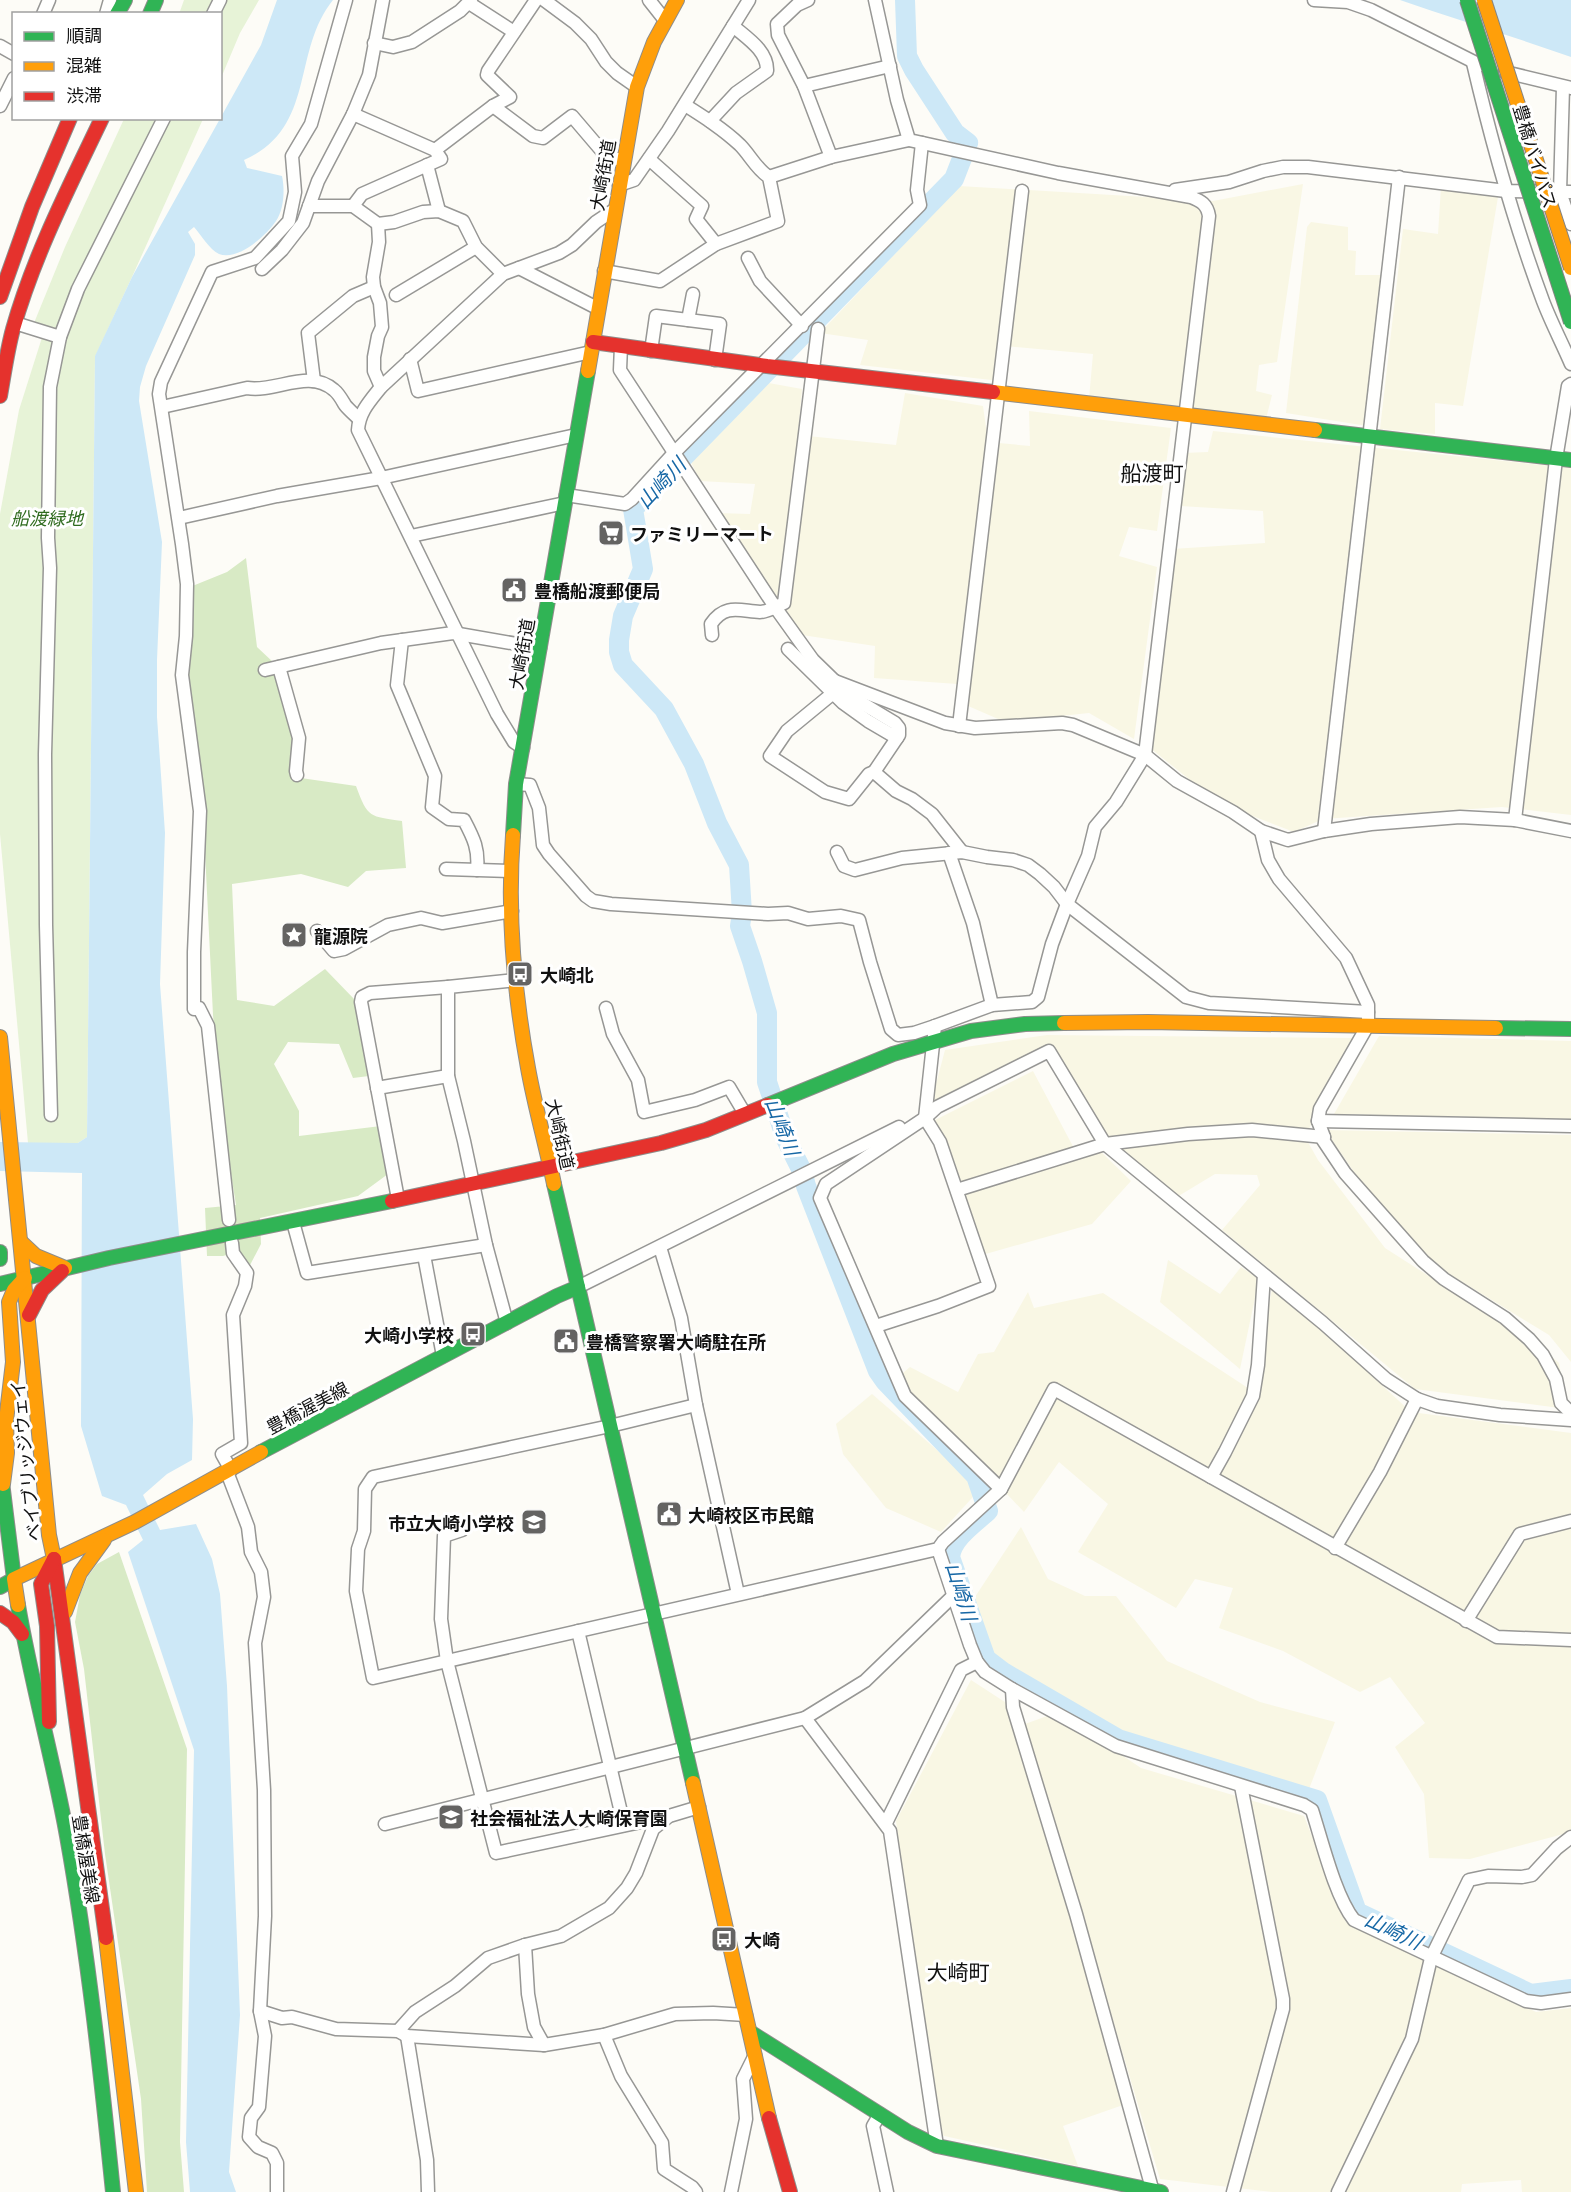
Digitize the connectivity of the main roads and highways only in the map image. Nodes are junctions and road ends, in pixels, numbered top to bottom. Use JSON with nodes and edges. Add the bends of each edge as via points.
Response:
{"nodes":[{"id":1,"x":676,"y":0,"type":"edge"},
{"id":2,"x":1467,"y":0,"type":"edge"},
{"id":3,"x":1484,"y":0,"type":"edge"},
{"id":4,"x":101,"y":120,"type":"edge"},
{"id":5,"x":68,"y":122,"type":"edge"},
{"id":6,"x":1571,"y":268,"type":"edge"},
{"id":7,"x":0,"y":297,"type":"edge"},
{"id":8,"x":1571,"y":322,"type":"edge"},
{"id":9,"x":592,"y":347,"type":"junction"},
{"id":10,"x":0,"y":396,"type":"edge"},
{"id":11,"x":1571,"y":460,"type":"edge"},
{"id":12,"x":1571,"y":1029,"type":"edge"},
{"id":13,"x":0,"y":1037,"type":"edge"},
{"id":14,"x":550,"y":1166,"type":"junction"},
{"id":15,"x":21,"y":1242,"type":"junction"},
{"id":16,"x":0,"y":1252,"type":"edge"},
{"id":17,"x":0,"y":1259,"type":"edge"},
{"id":18,"x":72,"y":1267,"type":"junction"},
{"id":19,"x":25,"y":1278,"type":"junction"},
{"id":20,"x":0,"y":1284,"type":"edge"},
{"id":21,"x":578,"y":1287,"type":"junction"},
{"id":22,"x":28,"y":1315,"type":"junction"},
{"id":23,"x":0,"y":1463,"type":"edge"},
{"id":24,"x":3,"y":1484,"type":"junction"},
{"id":25,"x":112,"y":1532,"type":"junction"},
{"id":26,"x":54,"y":1559,"type":"junction"},
{"id":27,"x":14,"y":1580,"type":"junction"},
{"id":28,"x":0,"y":1587,"type":"edge"},
{"id":29,"x":0,"y":1613,"type":"edge"},
{"id":30,"x":63,"y":1622,"type":"junction"},
{"id":31,"x":22,"y":1634,"type":"junction"},
{"id":32,"x":49,"y":1756,"type":"junction"},
{"id":33,"x":750,"y":2032,"type":"junction"},
{"id":34,"x":129,"y":2125,"type":"junction"},
{"id":35,"x":113,"y":2192,"type":"edge"},
{"id":36,"x":130,"y":2192,"type":"edge"},
{"id":37,"x":136,"y":2192,"type":"edge"},
{"id":38,"x":790,"y":2192,"type":"edge"},
{"id":39,"x":1156,"y":2192,"type":"edge"}],
"edges":[{"from":1,"to":9,"type":"main road","name":"大崎街道","via":[[636,87]]},
{"from":2,"to":8,"type":"main road","name":"豊橋バイパス","bridge":true},
{"from":3,"to":6,"type":"main road","name":"豊橋バイパス","bridge":true},
{"from":4,"to":10,"type":"main road","via":[[30,276],[15,323]]},
{"from":5,"to":7,"type":"main road"},
{"from":9,"to":11,"type":"main road","via":[[621,346]]},
{"from":9,"to":14,"type":"main road","name":"大崎街道","via":[[516,784],[510,871],[516,980],[528,1068]]},
{"from":12,"to":14,"type":"main road","via":[[1368,1018],[1026,1024],[971,1031],[893,1054],[678,1139]]},
{"from":13,"to":15,"type":"main road","name":"ベイブリッジウェイ"},
{"from":14,"to":18,"type":"main road"},
{"from":14,"to":21,"type":"main road","name":"大崎街道"},
{"from":15,"to":18,"type":"main road","via":[[36,1256]]},
{"from":15,"to":19,"type":"main road","name":"ベイブリッジウェイ"},
{"from":16,"to":17,"type":"main road"},
{"from":18,"to":19,"type":"main road"},
{"from":18,"to":22,"type":"main road","via":[[55,1276],[42,1290]]},
{"from":19,"to":20,"type":"main road"},
{"from":19,"to":22,"type":"main road","name":"ベイブリッジウェイ"},
{"from":19,"to":24,"type":"main road","via":[[9,1302],[13,1345]]},
{"from":21,"to":25,"type":"main road","name":"豊橋渥美線"},
{"from":21,"to":33,"type":"main road","name":"大崎街道"},
{"from":22,"to":26,"type":"main road","name":"ベイブリッジウェイ"},
{"from":23,"to":24,"type":"main road","name":"ベイブリッジウェイ"},
{"from":24,"to":27,"type":"main road","name":"ベイブリッジウェイ"},
{"from":25,"to":26,"type":"main road","name":"豊橋渥美線"},
{"from":25,"to":30,"type":"main road","via":[[78,1573]]},
{"from":26,"to":27,"type":"main road","name":"豊橋渥美線"},
{"from":26,"to":30,"type":"main road","name":"豊橋渥美線"},
{"from":26,"to":32,"type":"main road","via":[[41,1584],[47,1626]]},
{"from":27,"to":28,"type":"main road"},
{"from":27,"to":31,"type":"main road","name":"豊橋渥美線"},
{"from":29,"to":31,"type":"main road"},
{"from":30,"to":34,"type":"main road","name":"豊橋渥美線"},
{"from":31,"to":32,"type":"main road","name":"豊橋渥美線"},
{"from":32,"to":35,"type":"main road","name":"豊橋渥美線","via":[[67,1836],[82,1938]]},
{"from":33,"to":38,"type":"main road","name":"大崎街道"},
{"from":33,"to":39,"type":"main road","via":[[908,2132],[937,2146]]},
{"from":34,"to":36,"type":"main road"},
{"from":34,"to":37,"type":"main road","name":"豊橋渥美線"}]}
